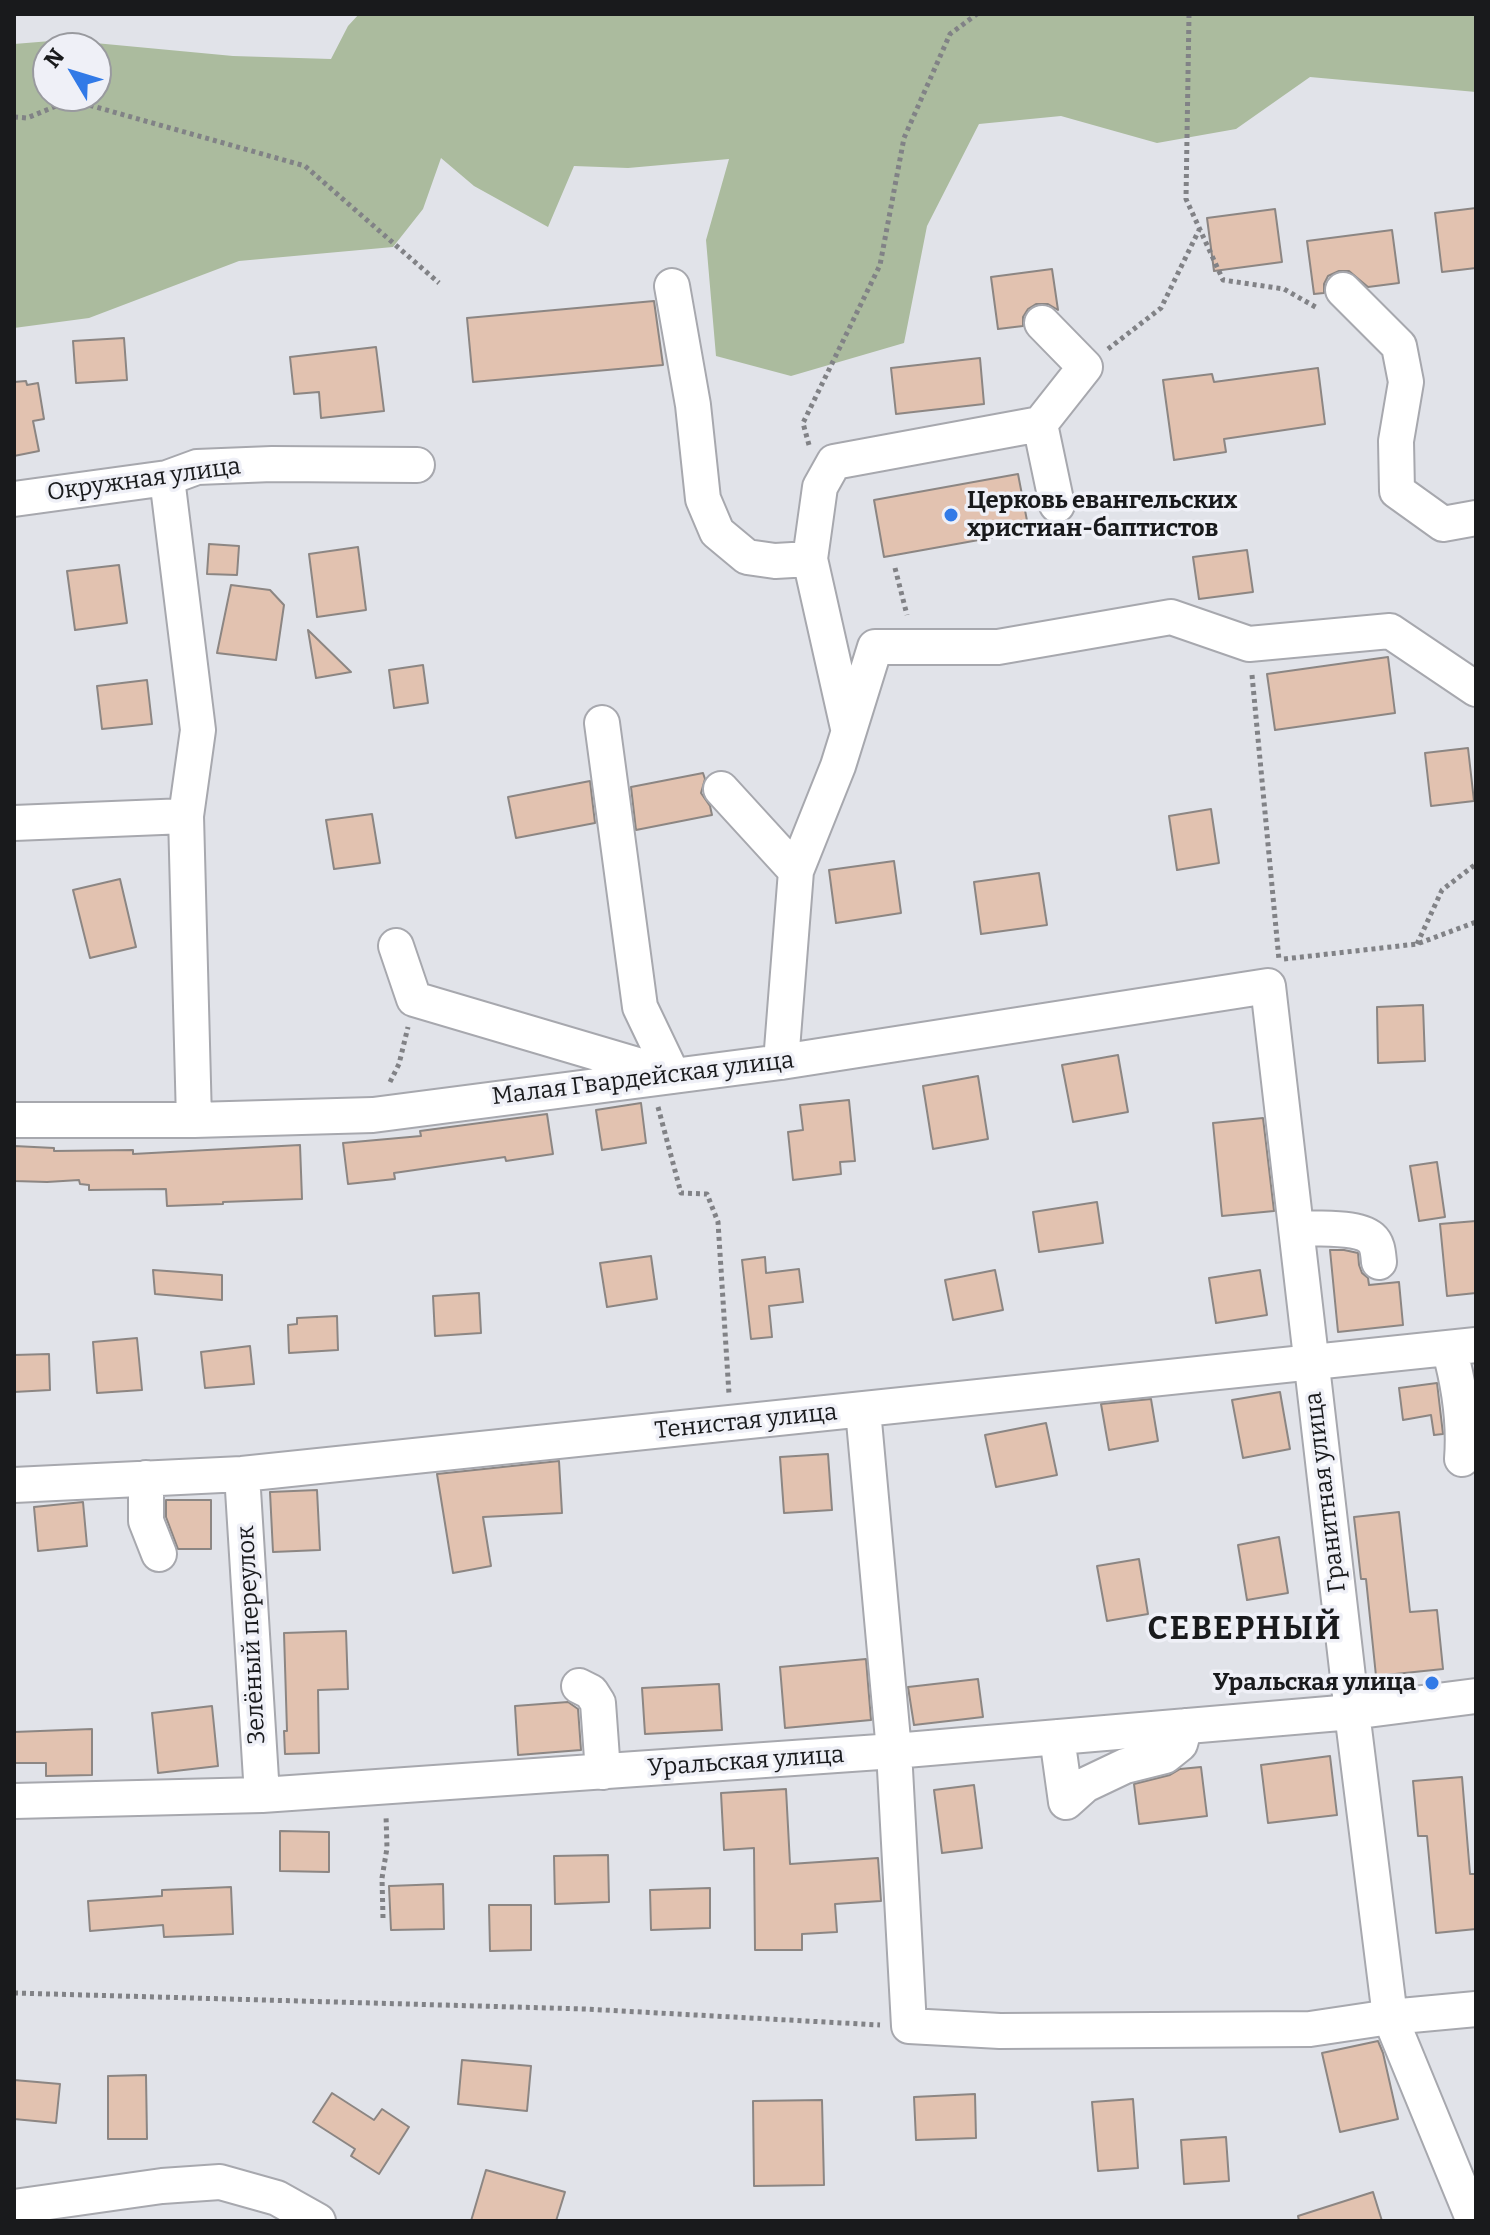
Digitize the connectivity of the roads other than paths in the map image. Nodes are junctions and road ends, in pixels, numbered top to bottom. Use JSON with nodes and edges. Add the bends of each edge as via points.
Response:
{"nodes":[{"id":1,"x":672,"y":286,"type":"dead end"},
{"id":2,"x":1334,"y":301,"type":"road end"},
{"id":3,"x":1042,"y":323,"type":"dead end"},
{"id":4,"x":1040,"y":424,"type":"junction"},
{"id":5,"x":417,"y":465,"type":"dead end"},
{"id":6,"x":167,"y":478,"type":"junction"},
{"id":7,"x":14,"y":499,"type":"edge"},
{"id":8,"x":1057,"y":505,"type":"dead end"},
{"id":9,"x":1476,"y":518,"type":"edge"},
{"id":10,"x":810,"y":559,"type":"junction"},
{"id":11,"x":1465,"y":681,"type":"edge"},
{"id":12,"x":602,"y":723,"type":"dead end"},
{"id":13,"x":848,"y":728,"type":"junction"},
{"id":14,"x":721,"y":789,"type":"dead end"},
{"id":15,"x":186,"y":816,"type":"junction"},
{"id":16,"x":14,"y":823,"type":"edge"},
{"id":17,"x":796,"y":871,"type":"junction"},
{"id":18,"x":396,"y":946,"type":"dead end"},
{"id":19,"x":1274,"y":973,"type":"joint"},
{"id":20,"x":781,"y":1062,"type":"junction"},
{"id":21,"x":662,"y":1077,"type":"junction"},
{"id":22,"x":14,"y":1120,"type":"edge"},
{"id":23,"x":194,"y":1120,"type":"junction"},
{"id":24,"x":1296,"y":1228,"type":"junction"},
{"id":25,"x":1379,"y":1262,"type":"dead end"},
{"id":26,"x":1463,"y":1346,"type":"edge"},
{"id":27,"x":1311,"y":1361,"type":"junction"},
{"id":28,"x":863,"y":1410,"type":"junction"},
{"id":29,"x":1462,"y":1459,"type":"dead end"},
{"id":30,"x":242,"y":1474,"type":"junction"},
{"id":31,"x":146,"y":1478,"type":"junction"},
{"id":32,"x":14,"y":1485,"type":"edge"},
{"id":33,"x":159,"y":1554,"type":"dead end"},
{"id":34,"x":579,"y":1686,"type":"dead end"},
{"id":35,"x":1476,"y":1696,"type":"edge"},
{"id":36,"x":1352,"y":1712,"type":"junction"},
{"id":37,"x":1185,"y":1726,"type":"junction"},
{"id":38,"x":1057,"y":1737,"type":"junction"},
{"id":39,"x":894,"y":1751,"type":"junction"},
{"id":40,"x":603,"y":1772,"type":"junction"},
{"id":41,"x":262,"y":1795,"type":"junction"},
{"id":42,"x":14,"y":1801,"type":"edge"},
{"id":43,"x":1476,"y":2009,"type":"edge"},
{"id":44,"x":1390,"y":2017,"type":"junction"},
{"id":45,"x":14,"y":2207,"type":"edge"},
{"id":46,"x":70,"y":2210,"type":"edge"},
{"id":47,"x":317,"y":2221,"type":"edge"},
{"id":48,"x":1474,"y":2221,"type":"edge"}],
"edges":[{"from":1,"to":10,"type":"street","via":[[703,499],[717,532],[747,557]]},
{"from":2,"to":9,"type":"street","via":[[1399,346],[1406,382],[1396,441],[1397,491],[1443,524]]},
{"from":3,"to":4,"type":"street","via":[[1085,367]]},
{"from":4,"to":8,"type":"street"},
{"from":4,"to":10,"type":"street","via":[[834,462],[820,487]]},
{"from":5,"to":6,"type":"street","name":"Окружная улица","via":[[197,467]]},
{"from":6,"to":7,"type":"street","name":"Окружная улица"},
{"from":6,"to":15,"type":"street","via":[[198,730]]},
{"from":10,"to":13,"type":"street"},
{"from":11,"to":13,"type":"street","via":[[1390,631],[1249,644],[1171,617],[998,647],[875,647]]},
{"from":12,"to":21,"type":"street","via":[[640,1007]]},
{"from":13,"to":17,"type":"street"},
{"from":14,"to":17,"type":"street"},
{"from":15,"to":16,"type":"street"},
{"from":15,"to":23,"type":"street"},
{"from":17,"to":20,"type":"street"},
{"from":18,"to":21,"type":"street","via":[[414,999]]},
{"from":19,"to":20,"type":"street","name":"Малая Гвардейская улица"},
{"from":19,"to":24,"type":"street","name":"Гранитная улица"},
{"from":20,"to":21,"type":"street","name":"Малая Гвардейская улица"},
{"from":21,"to":23,"type":"street","name":"Малая Гвардейская улица","via":[[373,1115]]},
{"from":22,"to":23,"type":"street","name":"Малая Гвардейская улица"},
{"from":24,"to":25,"type":"street","via":[[1358,1231],[1371,1237]]},
{"from":24,"to":27,"type":"street","name":"Гранитная улица"},
{"from":26,"to":27,"type":"street","name":"Тенистая улица"},
{"from":26,"to":29,"type":"street","via":[[1457,1375]]},
{"from":27,"to":28,"type":"street","name":"Тенистая улица"},
{"from":27,"to":36,"type":"street","name":"Гранитная улица"},
{"from":28,"to":30,"type":"street","name":"Тенистая улица"},
{"from":28,"to":39,"type":"street"},
{"from":30,"to":31,"type":"street","name":"Тенистая улица"},
{"from":30,"to":41,"type":"street","name":"Зелёный переулок"},
{"from":31,"to":32,"type":"street","name":"Тенистая улица"},
{"from":31,"to":33,"type":"street","via":[[146,1521]]},
{"from":34,"to":40,"type":"street","via":[[598,1703]]},
{"from":35,"to":36,"type":"street","name":"Уральская улица"},
{"from":36,"to":37,"type":"street","name":"Уральская улица"},
{"from":36,"to":44,"type":"street","name":"Гранитная улица"},
{"from":37,"to":38,"type":"street","name":"Уральская улица"},
{"from":37,"to":38,"type":"street","via":[[1180,1744],[1165,1756],[1125,1766],[1085,1785],[1066,1802]]},
{"from":38,"to":39,"type":"street","name":"Уральская улица"},
{"from":39,"to":40,"type":"street","name":"Уральская улица"},
{"from":39,"to":44,"type":"street","via":[[909,2026],[1000,2031],[1310,2029]]},
{"from":40,"to":41,"type":"street","name":"Уральская улица"},
{"from":41,"to":42,"type":"street","name":"Уральская улица"},
{"from":43,"to":44,"type":"street"},
{"from":44,"to":48,"type":"street","name":"Гранитная улица"},
{"from":45,"to":46,"type":"street"},
{"from":46,"to":47,"type":"street","via":[[162,2186],[220,2182],[277,2198]]}]}
